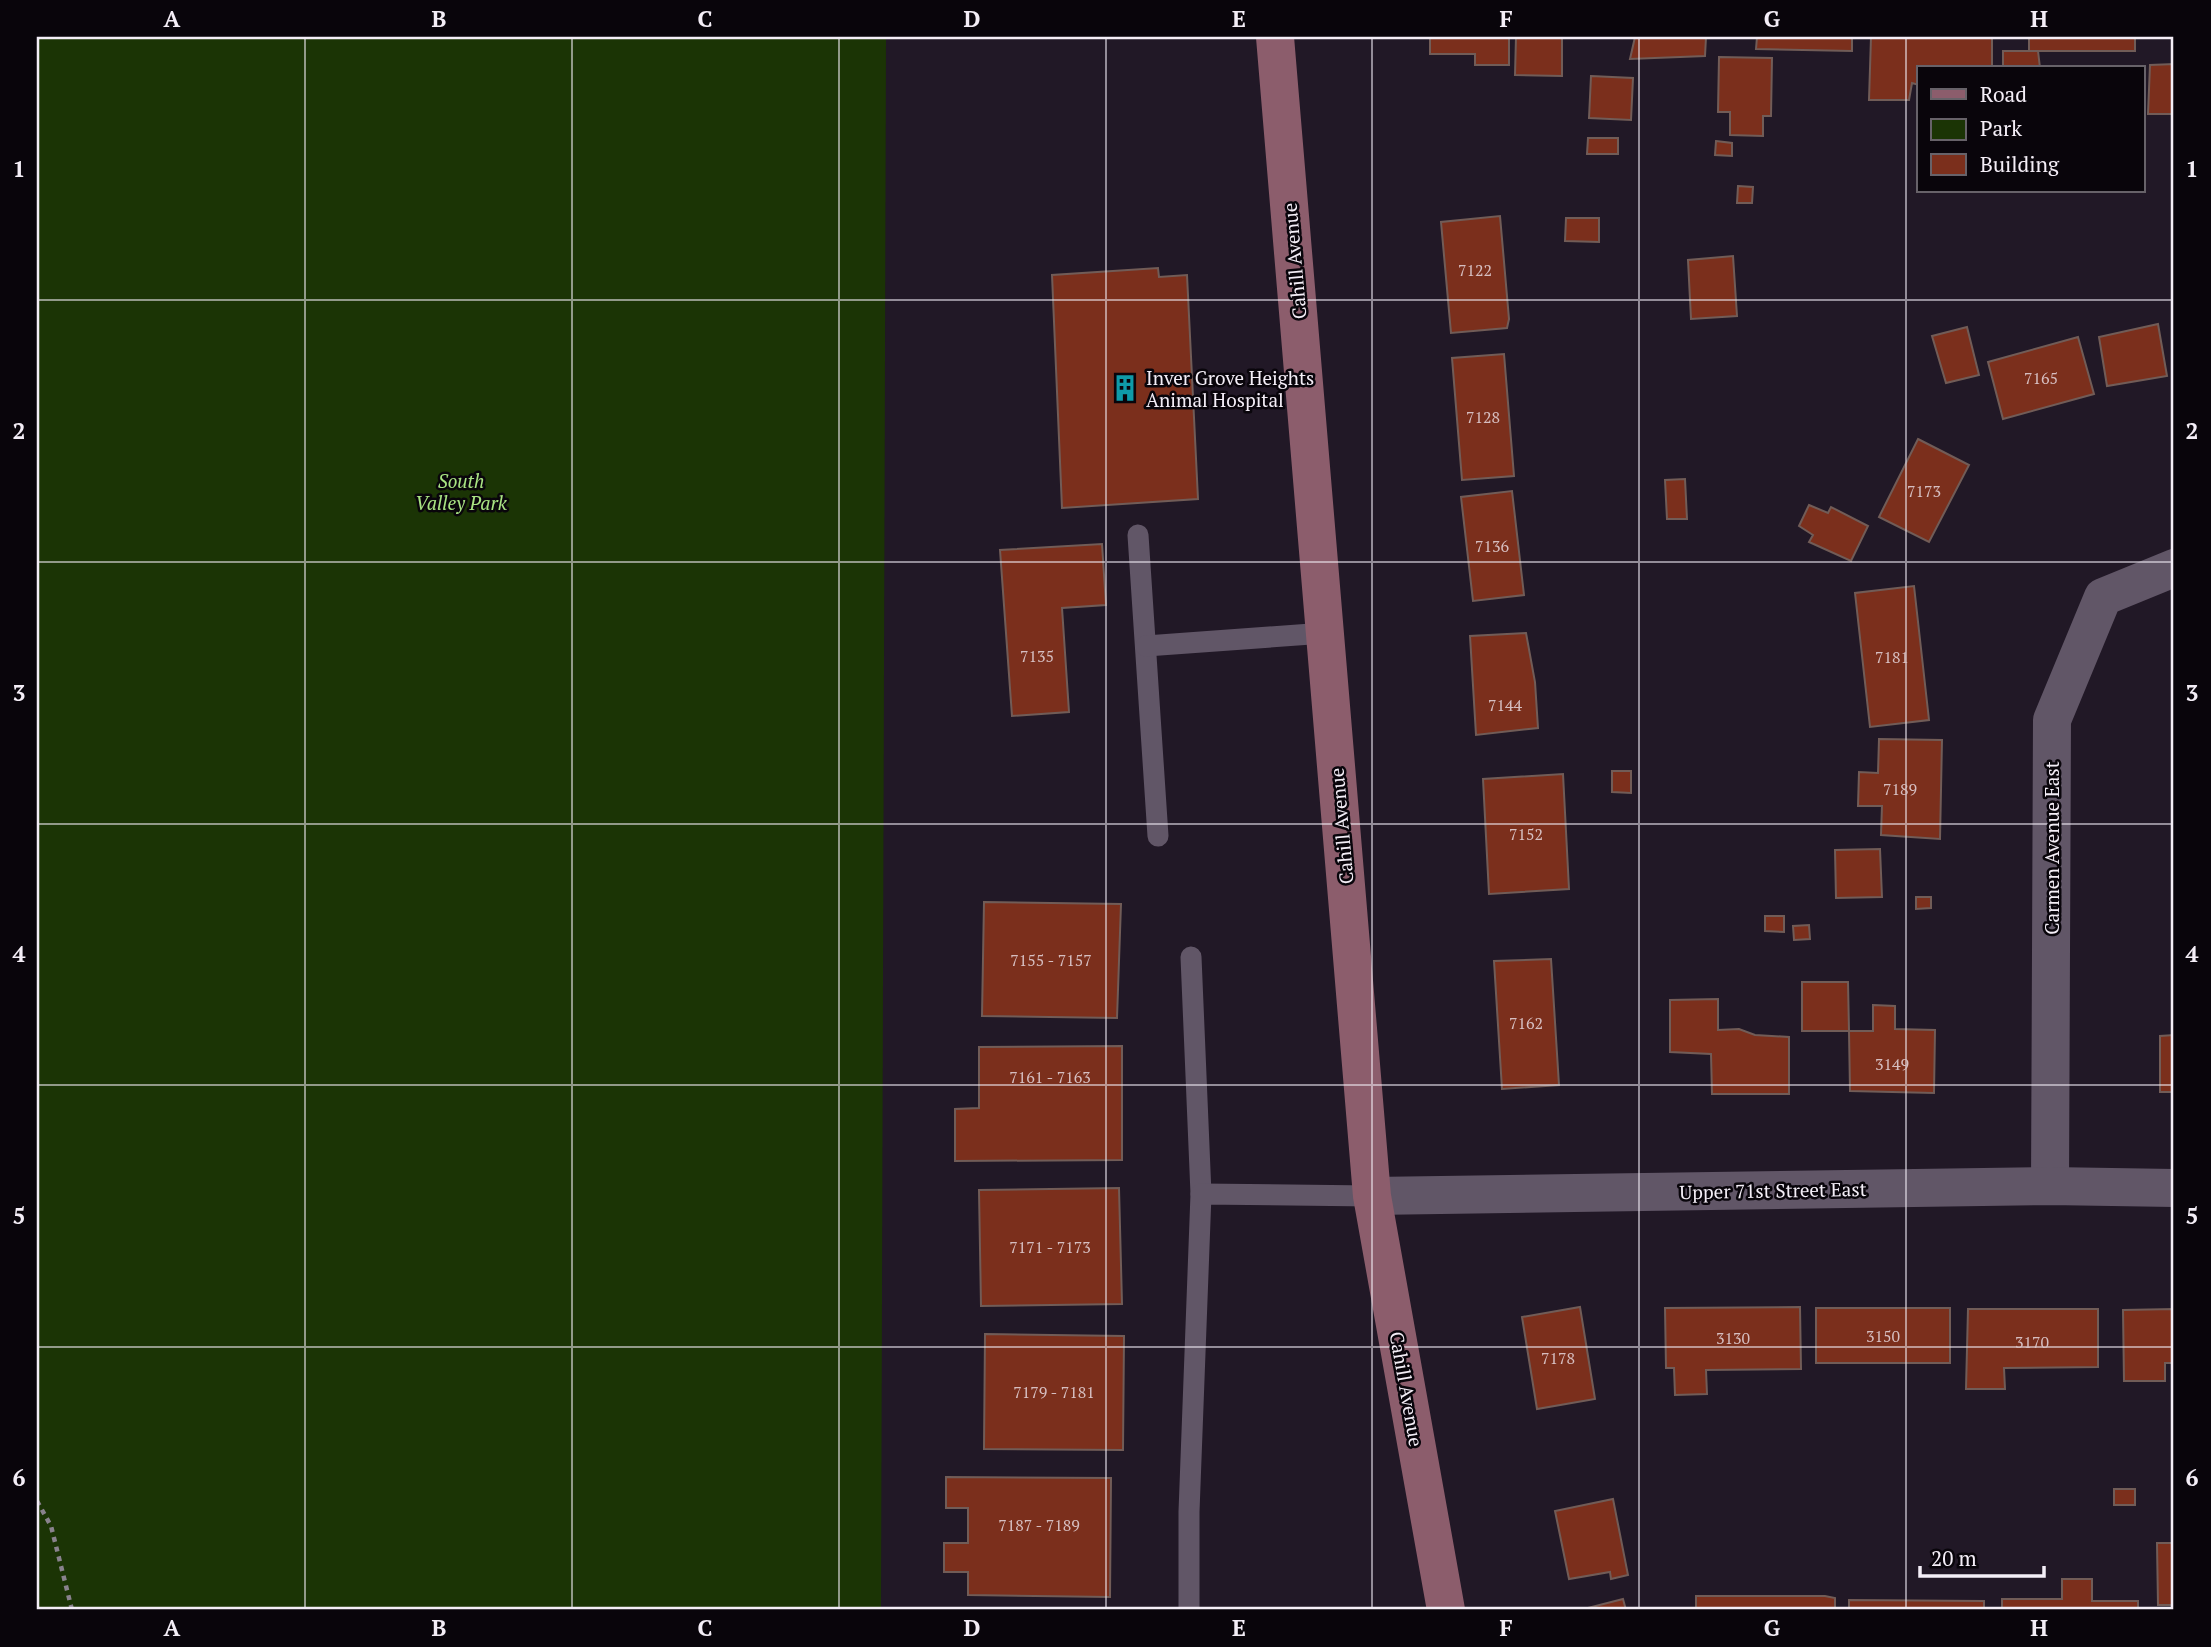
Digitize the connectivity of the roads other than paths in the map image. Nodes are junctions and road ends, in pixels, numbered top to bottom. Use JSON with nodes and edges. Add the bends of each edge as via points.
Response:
{"nodes":[{"id":1,"x":1275,"y":37,"type":"edge"},
{"id":2,"x":1138,"y":535,"type":"dead end"},
{"id":3,"x":2174,"y":568,"type":"edge"},
{"id":4,"x":1325,"y":633,"type":"junction"},
{"id":5,"x":1146,"y":646,"type":"junction"},
{"id":6,"x":1158,"y":836,"type":"dead end"},
{"id":7,"x":1191,"y":957,"type":"dead end"},
{"id":8,"x":2050,"y":1186,"type":"junction"},
{"id":9,"x":2174,"y":1188,"type":"edge"},
{"id":10,"x":1201,"y":1194,"type":"junction"},
{"id":11,"x":1372,"y":1196,"type":"junction"},
{"id":12,"x":1189,"y":1610,"type":"edge"},
{"id":13,"x":1446,"y":1610,"type":"edge"}],
"edges":[{"from":1,"to":4,"type":"street","name":"Cahill Avenue"},
{"from":2,"to":5,"type":"lane"},
{"from":3,"to":8,"type":"street","name":"Carmen Avenue East","via":[[2103,597],[2052,720]]},
{"from":4,"to":5,"type":"lane"},
{"from":4,"to":11,"type":"street","name":"Cahill Avenue"},
{"from":5,"to":6,"type":"lane"},
{"from":7,"to":10,"type":"lane"},
{"from":8,"to":9,"type":"street","name":"Upper 71st Street East"},
{"from":8,"to":11,"type":"street","name":"Upper 71st Street East"},
{"from":10,"to":11,"type":"lane"},
{"from":10,"to":12,"type":"lane"},
{"from":11,"to":13,"type":"street","name":"Cahill Avenue"}]}
